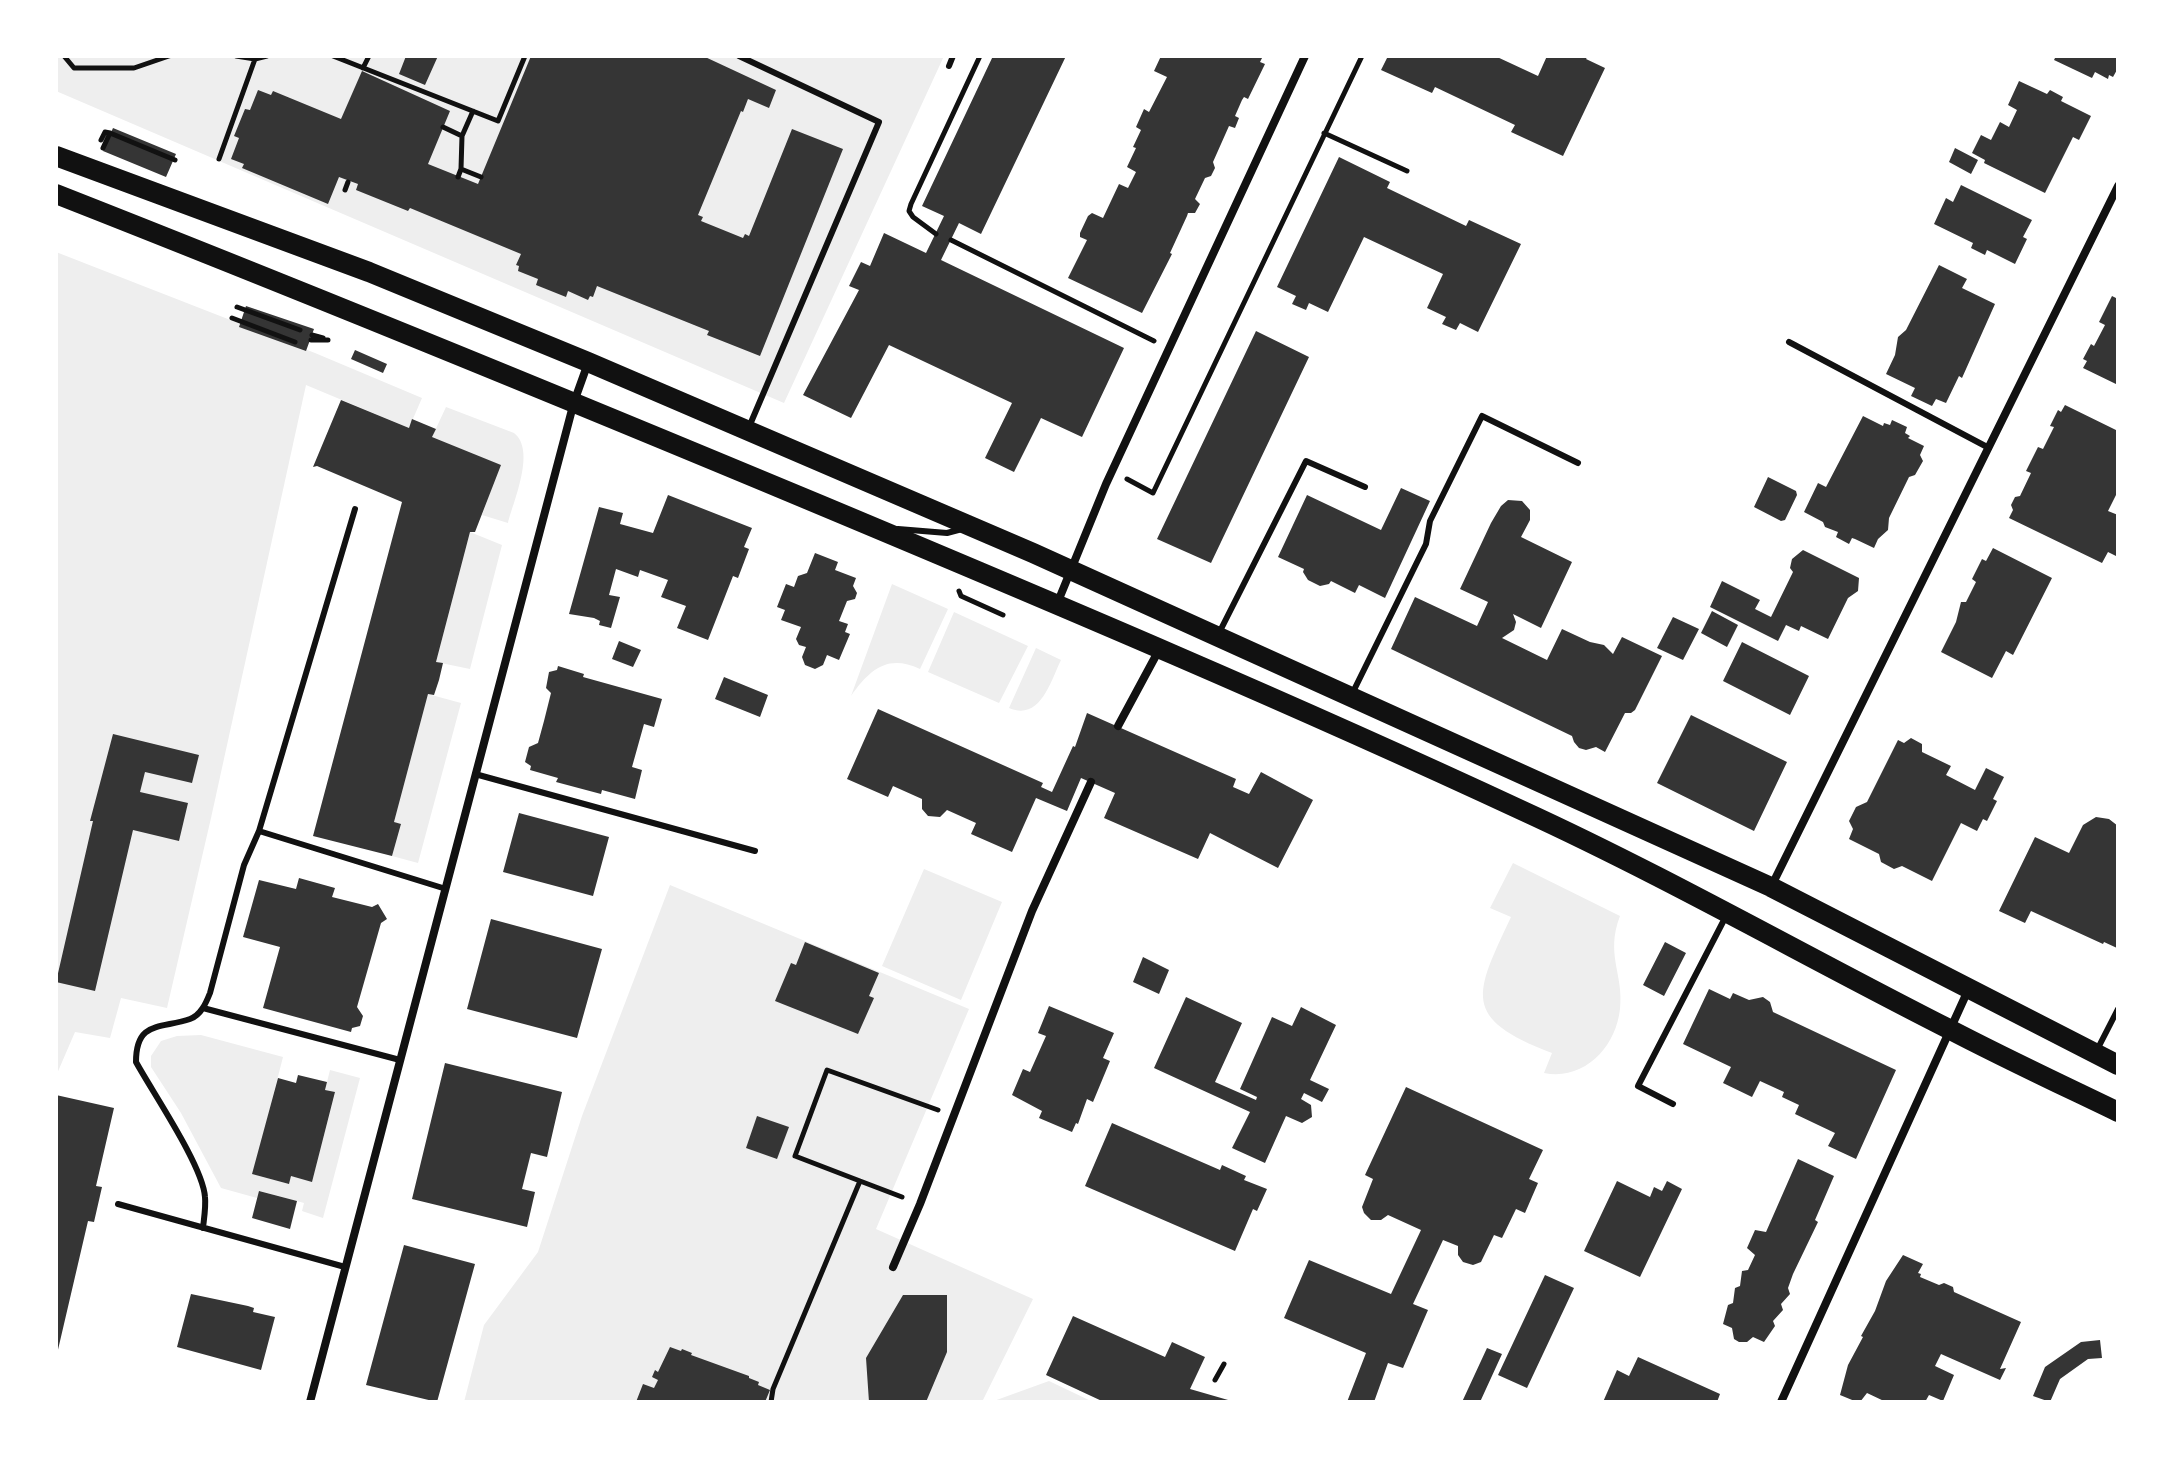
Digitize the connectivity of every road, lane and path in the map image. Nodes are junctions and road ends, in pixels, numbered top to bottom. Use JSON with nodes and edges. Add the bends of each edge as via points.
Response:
{"nodes":[{"id":1,"x":64,"y":56,"type":"edge"},
{"id":2,"x":169,"y":56,"type":"edge"},
{"id":3,"x":236,"y":56,"type":"edge"},
{"id":4,"x":267,"y":56,"type":"edge"},
{"id":5,"x":333,"y":56,"type":"edge"},
{"id":6,"x":369,"y":56,"type":"edge"},
{"id":7,"x":525,"y":56,"type":"edge"},
{"id":8,"x":739,"y":56,"type":"edge"},
{"id":9,"x":953,"y":56,"type":"edge"},
{"id":10,"x":980,"y":56,"type":"edge"},
{"id":11,"x":1305,"y":56,"type":"edge"},
{"id":12,"x":1362,"y":56,"type":"edge"},
{"id":13,"x":255,"y":59,"type":"junction"},
{"id":14,"x":949,"y":66,"type":"dead end"},
{"id":15,"x":363,"y":68,"type":"junction"},
{"id":16,"x":473,"y":111,"type":"junction"},
{"id":17,"x":443,"y":127,"type":"dead end"},
{"id":18,"x":1324,"y":133,"type":"junction"},
{"id":19,"x":462,"y":136,"type":"junction"},
{"id":20,"x":103,"y":142,"type":"dead end"},
{"id":21,"x":56,"y":156,"type":"edge"},
{"id":22,"x":219,"y":159,"type":"dead end"},
{"id":23,"x":175,"y":160,"type":"dead end"},
{"id":24,"x":461,"y":169,"type":"junction"},
{"id":25,"x":1407,"y":171,"type":"dead end"},
{"id":26,"x":458,"y":177,"type":"dead end"},
{"id":27,"x":481,"y":177,"type":"dead end"},
{"id":28,"x":348,"y":182,"type":"dead end"},
{"id":29,"x":2118,"y":186,"type":"edge"},
{"id":30,"x":345,"y":190,"type":"dead end"},
{"id":31,"x":56,"y":194,"type":"edge"},
{"id":32,"x":936,"y":234,"type":"dead end"},
{"id":33,"x":951,"y":240,"type":"dead end"},
{"id":34,"x":237,"y":307,"type":"dead end"},
{"id":35,"x":232,"y":318,"type":"dead end"},
{"id":36,"x":300,"y":330,"type":"dead end"},
{"id":37,"x":295,"y":342,"type":"dead end"},
{"id":38,"x":1789,"y":342,"type":"dead end"},
{"id":39,"x":1169,"y":349,"type":"junction"},
{"id":40,"x":588,"y":362,"type":"junction"},
{"id":41,"x":574,"y":402,"type":"junction"},
{"id":42,"x":747,"y":431,"type":"junction"},
{"id":43,"x":1989,"y":448,"type":"junction"},
{"id":44,"x":1578,"y":463,"type":"dead end"},
{"id":45,"x":1111,"y":472,"type":"junction"},
{"id":46,"x":1365,"y":487,"type":"dead end"},
{"id":47,"x":355,"y":509,"type":"dead end"},
{"id":48,"x":871,"y":526,"type":"junction"},
{"id":49,"x":971,"y":526,"type":"junction"},
{"id":50,"x":1070,"y":571,"type":"junction"},
{"id":51,"x":1057,"y":605,"type":"junction"},
{"id":52,"x":1218,"y":637,"type":"junction"},
{"id":53,"x":1160,"y":647,"type":"junction"},
{"id":54,"x":1351,"y":697,"type":"junction"},
{"id":55,"x":1118,"y":726,"type":"dead end"},
{"id":56,"x":475,"y":774,"type":"junction"},
{"id":57,"x":1091,"y":782,"type":"dead end"},
{"id":58,"x":259,"y":831,"type":"junction"},
{"id":59,"x":755,"y":851,"type":"dead end"},
{"id":60,"x":1771,"y":887,"type":"junction"},
{"id":61,"x":446,"y":889,"type":"junction"},
{"id":62,"x":1728,"y":913,"type":"junction"},
{"id":63,"x":1969,"y":988,"type":"junction"},
{"id":64,"x":203,"y":1008,"type":"junction"},
{"id":65,"x":2118,"y":1009,"type":"edge"},
{"id":66,"x":1948,"y":1030,"type":"junction"},
{"id":67,"x":2095,"y":1054,"type":"junction"},
{"id":68,"x":400,"y":1060,"type":"junction"},
{"id":69,"x":2118,"y":1065,"type":"edge"},
{"id":70,"x":1673,"y":1104,"type":"dead end"},
{"id":71,"x":2118,"y":1112,"type":"edge"},
{"id":72,"x":954,"y":1116,"type":"junction"},
{"id":73,"x":860,"y":1181,"type":"junction"},
{"id":74,"x":118,"y":1204,"type":"dead end"},
{"id":75,"x":920,"y":1204,"type":"junction"},
{"id":76,"x":203,"y":1228,"type":"junction"},
{"id":77,"x":345,"y":1267,"type":"junction"},
{"id":78,"x":893,"y":1267,"type":"dead end"},
{"id":79,"x":1224,"y":1364,"type":"dead end"},
{"id":80,"x":1215,"y":1380,"type":"dead end"},
{"id":81,"x":310,"y":1402,"type":"edge"},
{"id":82,"x":771,"y":1402,"type":"edge"},
{"id":83,"x":1781,"y":1402,"type":"edge"}],
"edges":[{"from":1,"to":2,"type":"path","via":[[74,68],[134,68]]},
{"from":3,"to":13,"type":"path"},
{"from":4,"to":13,"type":"path"},
{"from":5,"to":15,"type":"path"},
{"from":6,"to":15,"type":"path"},
{"from":7,"to":16,"type":"path","via":[[498,121]]},
{"from":8,"to":42,"type":"lane","via":[[879,122]]},
{"from":9,"to":14,"type":"lane"},
{"from":10,"to":32,"type":"path","via":[[909,211]]},
{"from":11,"to":39,"type":"street"},
{"from":12,"to":18,"type":"path"},
{"from":13,"to":22,"type":"path"},
{"from":15,"to":16,"type":"path"},
{"from":16,"to":19,"type":"path"},
{"from":17,"to":19,"type":"path"},
{"from":18,"to":25,"type":"path"},
{"from":18,"to":45,"type":"path","via":[[1153,493]]},
{"from":19,"to":24,"type":"path"},
{"from":20,"to":23,"type":"path","via":[[105,132],[110,133]]},
{"from":21,"to":40,"type":"main road","via":[[369,272]]},
{"from":24,"to":26,"type":"path"},
{"from":24,"to":27,"type":"path"},
{"from":28,"to":30,"type":"path"},
{"from":29,"to":43,"type":"street"},
{"from":31,"to":41,"type":"main road"},
{"from":33,"to":39,"type":"path"},
{"from":34,"to":36,"type":"path"},
{"from":35,"to":37,"type":"path"},
{"from":38,"to":43,"type":"lane"},
{"from":39,"to":45,"type":"street"},
{"from":40,"to":41,"type":"street"},
{"from":40,"to":42,"type":"main road"},
{"from":41,"to":48,"type":"main road"},
{"from":41,"to":56,"type":"street"},
{"from":42,"to":49,"type":"main road"},
{"from":43,"to":60,"type":"street"},
{"from":44,"to":54,"type":"lane","via":[[1482,416]]},
{"from":45,"to":50,"type":"street"},
{"from":46,"to":52,"type":"lane","via":[[1306,461]]},
{"from":47,"to":58,"type":"lane"},
{"from":48,"to":49,"type":"lane","via":[[947,533]]},
{"from":48,"to":51,"type":"main road"},
{"from":49,"to":50,"type":"main road"},
{"from":50,"to":51,"type":"street"},
{"from":50,"to":52,"type":"main road"},
{"from":51,"to":53,"type":"main road"},
{"from":52,"to":54,"type":"main road"},
{"from":53,"to":55,"type":"street"},
{"from":53,"to":62,"type":"main road","via":[[1526,812]]},
{"from":54,"to":60,"type":"main road"},
{"from":56,"to":59,"type":"lane"},
{"from":56,"to":61,"type":"street"},
{"from":57,"to":72,"type":"street","via":[[1032,911]]},
{"from":58,"to":61,"type":"lane"},
{"from":58,"to":64,"type":"lane","via":[[244,865]]},
{"from":60,"to":63,"type":"main road"},
{"from":61,"to":68,"type":"street"},
{"from":62,"to":66,"type":"main road"},
{"from":62,"to":70,"type":"lane","via":[[1638,1086]]},
{"from":63,"to":66,"type":"street"},
{"from":63,"to":67,"type":"main road"},
{"from":64,"to":68,"type":"lane"},
{"from":64,"to":76,"type":"lane","via":[[193,1019],[153,1027],[136,1046],[136,1062],[203,1185]]},
{"from":65,"to":67,"type":"lane"},
{"from":66,"to":71,"type":"main road"},
{"from":66,"to":83,"type":"street"},
{"from":67,"to":69,"type":"main road"},
{"from":68,"to":77,"type":"street"},
{"from":72,"to":73,"type":"path","via":[[827,1070],[795,1156]]},
{"from":72,"to":75,"type":"street"},
{"from":73,"to":75,"type":"path"},
{"from":73,"to":82,"type":"path"},
{"from":74,"to":76,"type":"lane"},
{"from":75,"to":78,"type":"street"},
{"from":76,"to":77,"type":"lane"},
{"from":77,"to":81,"type":"street"},
{"from":79,"to":80,"type":"path"}]}
